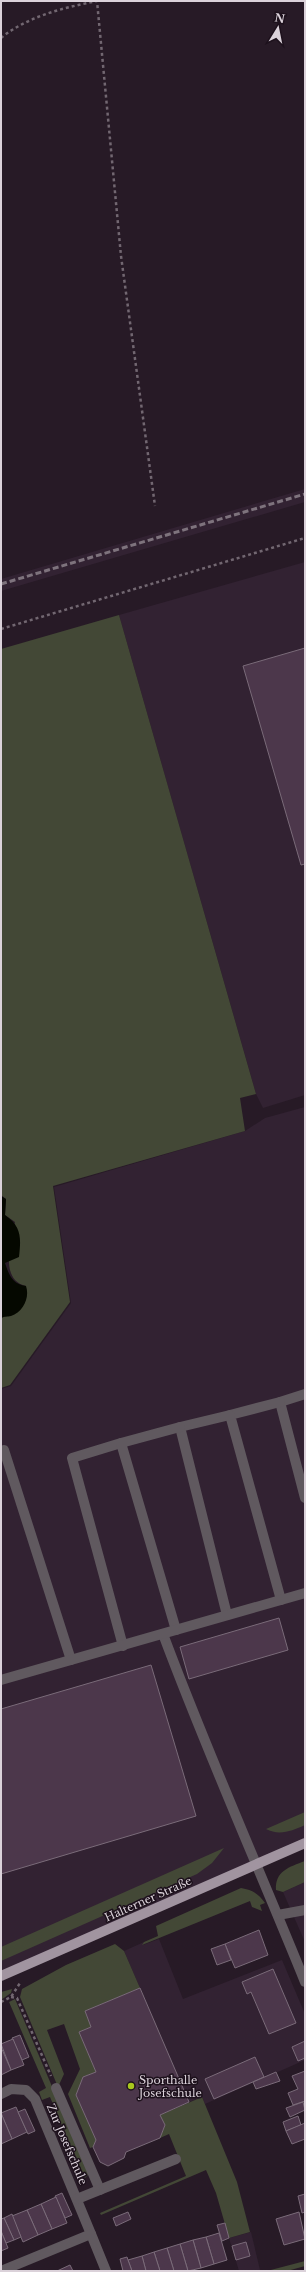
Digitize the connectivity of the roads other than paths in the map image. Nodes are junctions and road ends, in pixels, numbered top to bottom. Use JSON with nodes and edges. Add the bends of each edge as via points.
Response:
{"nodes":[{"id":1,"x":305,"y":1394,"type":"edge"},
{"id":2,"x":280,"y":1402,"type":"junction"},
{"id":3,"x":230,"y":1415,"type":"junction"},
{"id":4,"x":180,"y":1428,"type":"junction"},
{"id":5,"x":121,"y":1443,"type":"junction"},
{"id":6,"x":4,"y":1450,"type":"dead end"},
{"id":7,"x":305,"y":1498,"type":"edge"},
{"id":8,"x":305,"y":1593,"type":"edge"},
{"id":9,"x":281,"y":1600,"type":"junction"},
{"id":10,"x":227,"y":1616,"type":"junction"},
{"id":11,"x":176,"y":1630,"type":"junction"},
{"id":12,"x":163,"y":1634,"type":"junction"},
{"id":13,"x":123,"y":1646,"type":"junction"},
{"id":14,"x":71,"y":1660,"type":"junction"},
{"id":15,"x":1,"y":1680,"type":"edge"},
{"id":16,"x":305,"y":1843,"type":"edge"},
{"id":17,"x":257,"y":1864,"type":"junction"},
{"id":18,"x":305,"y":1910,"type":"edge"},
{"id":19,"x":278,"y":1915,"type":"junction"},
{"id":20,"x":1,"y":1976,"type":"edge"},
{"id":21,"x":305,"y":1982,"type":"edge"},
{"id":22,"x":56,"y":2088,"type":"road end"},
{"id":23,"x":1,"y":2094,"type":"edge"},
{"id":24,"x":176,"y":2159,"type":"dead end"},
{"id":25,"x":100,"y":2190,"type":"junction"},
{"id":26,"x":77,"y":2199,"type":"junction"},
{"id":27,"x":91,"y":2234,"type":"junction"},
{"id":28,"x":1,"y":2271,"type":"edge"},
{"id":29,"x":106,"y":2271,"type":"edge"}],
"edges":[{"from":1,"to":2,"type":"street"},
{"from":2,"to":3,"type":"street"},
{"from":2,"to":7,"type":"street"},
{"from":3,"to":4,"type":"street"},
{"from":3,"to":9,"type":"street"},
{"from":4,"to":5,"type":"street"},
{"from":4,"to":10,"type":"street"},
{"from":5,"to":11,"type":"street"},
{"from":5,"to":13,"type":"street","via":[[72,1458]]},
{"from":6,"to":14,"type":"street"},
{"from":8,"to":9,"type":"street"},
{"from":9,"to":10,"type":"street"},
{"from":10,"to":11,"type":"street"},
{"from":11,"to":12,"type":"street"},
{"from":12,"to":13,"type":"street"},
{"from":12,"to":17,"type":"street","via":[[203,1740]]},
{"from":13,"to":14,"type":"street"},
{"from":14,"to":15,"type":"street"},
{"from":16,"to":17,"type":"main road","name":"Halterner Straße"},
{"from":17,"to":19,"type":"street"},
{"from":17,"to":20,"type":"main road","name":"Halterner Straße"},
{"from":18,"to":19,"type":"street"},
{"from":19,"to":21,"type":"street"},
{"from":22,"to":25,"type":"street"},
{"from":23,"to":26,"type":"street","name":"Zur Josefschule","via":[[11,2089],[26,2090],[35,2099]]},
{"from":24,"to":25,"type":"street"},
{"from":25,"to":26,"type":"street"},
{"from":26,"to":27,"type":"street","name":"Zur Josefschule"},
{"from":27,"to":28,"type":"street"},
{"from":27,"to":29,"type":"street","name":"Zur Josefschule"}]}
